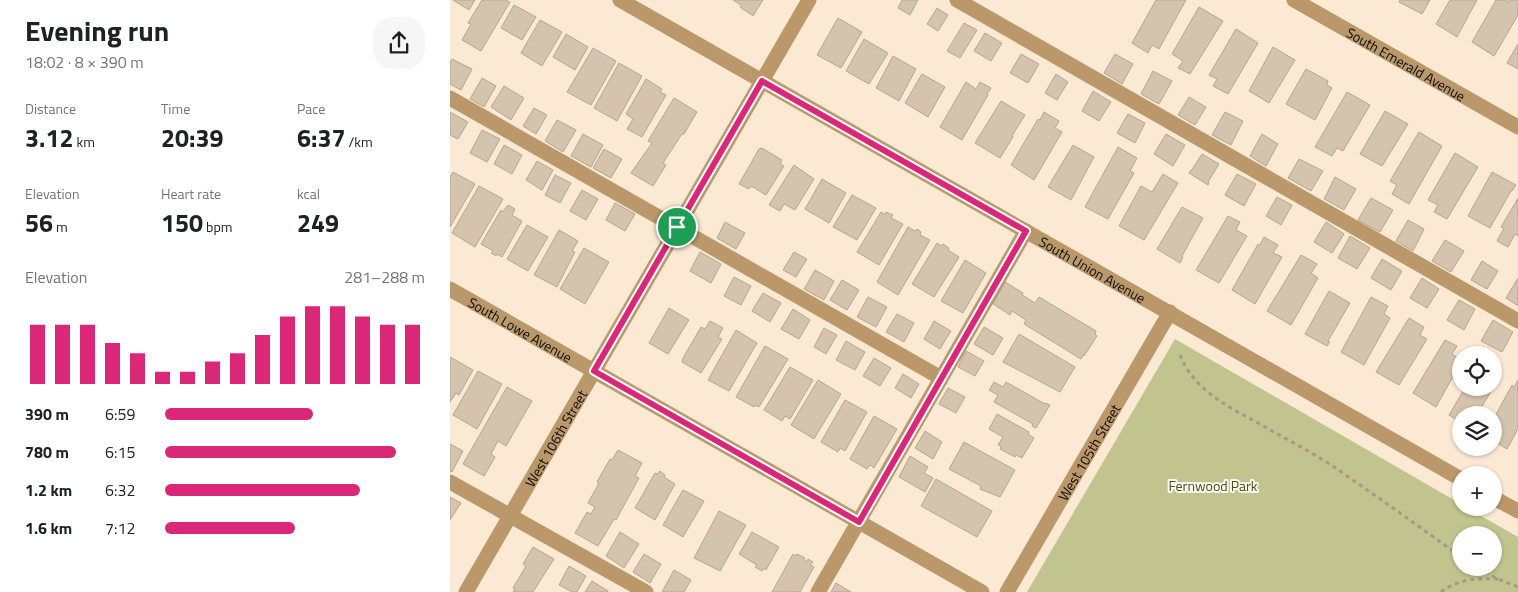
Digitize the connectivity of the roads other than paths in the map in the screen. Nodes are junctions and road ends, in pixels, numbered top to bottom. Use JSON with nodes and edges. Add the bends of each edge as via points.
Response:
{"nodes":[{"id":1,"x":620,"y":0,"type":"edge"},
{"id":2,"x":809,"y":0,"type":"edge"},
{"id":3,"x":957,"y":0,"type":"edge"},
{"id":4,"x":1294,"y":0,"type":"edge"},
{"id":5,"x":762,"y":81,"type":"junction"},
{"id":6,"x":450,"y":98,"type":"edge"},
{"id":7,"x":1518,"y":127,"type":"edge"},
{"id":8,"x":677,"y":227,"type":"junction"},
{"id":9,"x":1026,"y":231,"type":"junction"},
{"id":10,"x":450,"y":290,"type":"edge"},
{"id":11,"x":1170,"y":312,"type":"junction"},
{"id":12,"x":1518,"y":321,"type":"edge"},
{"id":13,"x":594,"y":371,"type":"junction"},
{"id":14,"x":942,"y":378,"type":"junction"},
{"id":15,"x":1452,"y":474,"type":"edge"},
{"id":16,"x":450,"y":482,"type":"edge"},
{"id":17,"x":1502,"y":502,"type":"edge"},
{"id":18,"x":1518,"y":511,"type":"edge"},
{"id":19,"x":510,"y":515,"type":"junction"},
{"id":20,"x":859,"y":522,"type":"junction"},
{"id":21,"x":466,"y":592,"type":"edge"},
{"id":22,"x":646,"y":592,"type":"edge"},
{"id":23,"x":818,"y":592,"type":"edge"},
{"id":24,"x":982,"y":592,"type":"edge"},
{"id":25,"x":1007,"y":592,"type":"edge"}],
"edges":[{"from":1,"to":5,"type":"street","name":"South Union Avenue"},
{"from":2,"to":5,"type":"street","name":"West 106th Street"},
{"from":3,"to":12,"type":"street"},
{"from":4,"to":7,"type":"street","name":"South Emerald Avenue"},
{"from":5,"to":8,"type":"street","name":"West 106th Street"},
{"from":5,"to":9,"type":"street","name":"South Union Avenue"},
{"from":6,"to":8,"type":"street"},
{"from":8,"to":13,"type":"street","name":"West 106th Street"},
{"from":8,"to":14,"type":"street"},
{"from":9,"to":11,"type":"street","name":"South Union Avenue"},
{"from":9,"to":14,"type":"street"},
{"from":10,"to":13,"type":"street","name":"South Lowe Avenue"},
{"from":11,"to":15,"type":"street","name":"South Union Avenue"},
{"from":11,"to":25,"type":"street","name":"West 105th Street"},
{"from":13,"to":19,"type":"street","name":"West 106th Street"},
{"from":13,"to":20,"type":"street","name":"South Lowe Avenue"},
{"from":14,"to":20,"type":"street"},
{"from":16,"to":19,"type":"street"},
{"from":17,"to":18,"type":"street"},
{"from":19,"to":21,"type":"street","name":"West 106th Street"},
{"from":19,"to":22,"type":"street"},
{"from":20,"to":23,"type":"street"},
{"from":20,"to":24,"type":"street","name":"South Lowe Avenue"}]}
